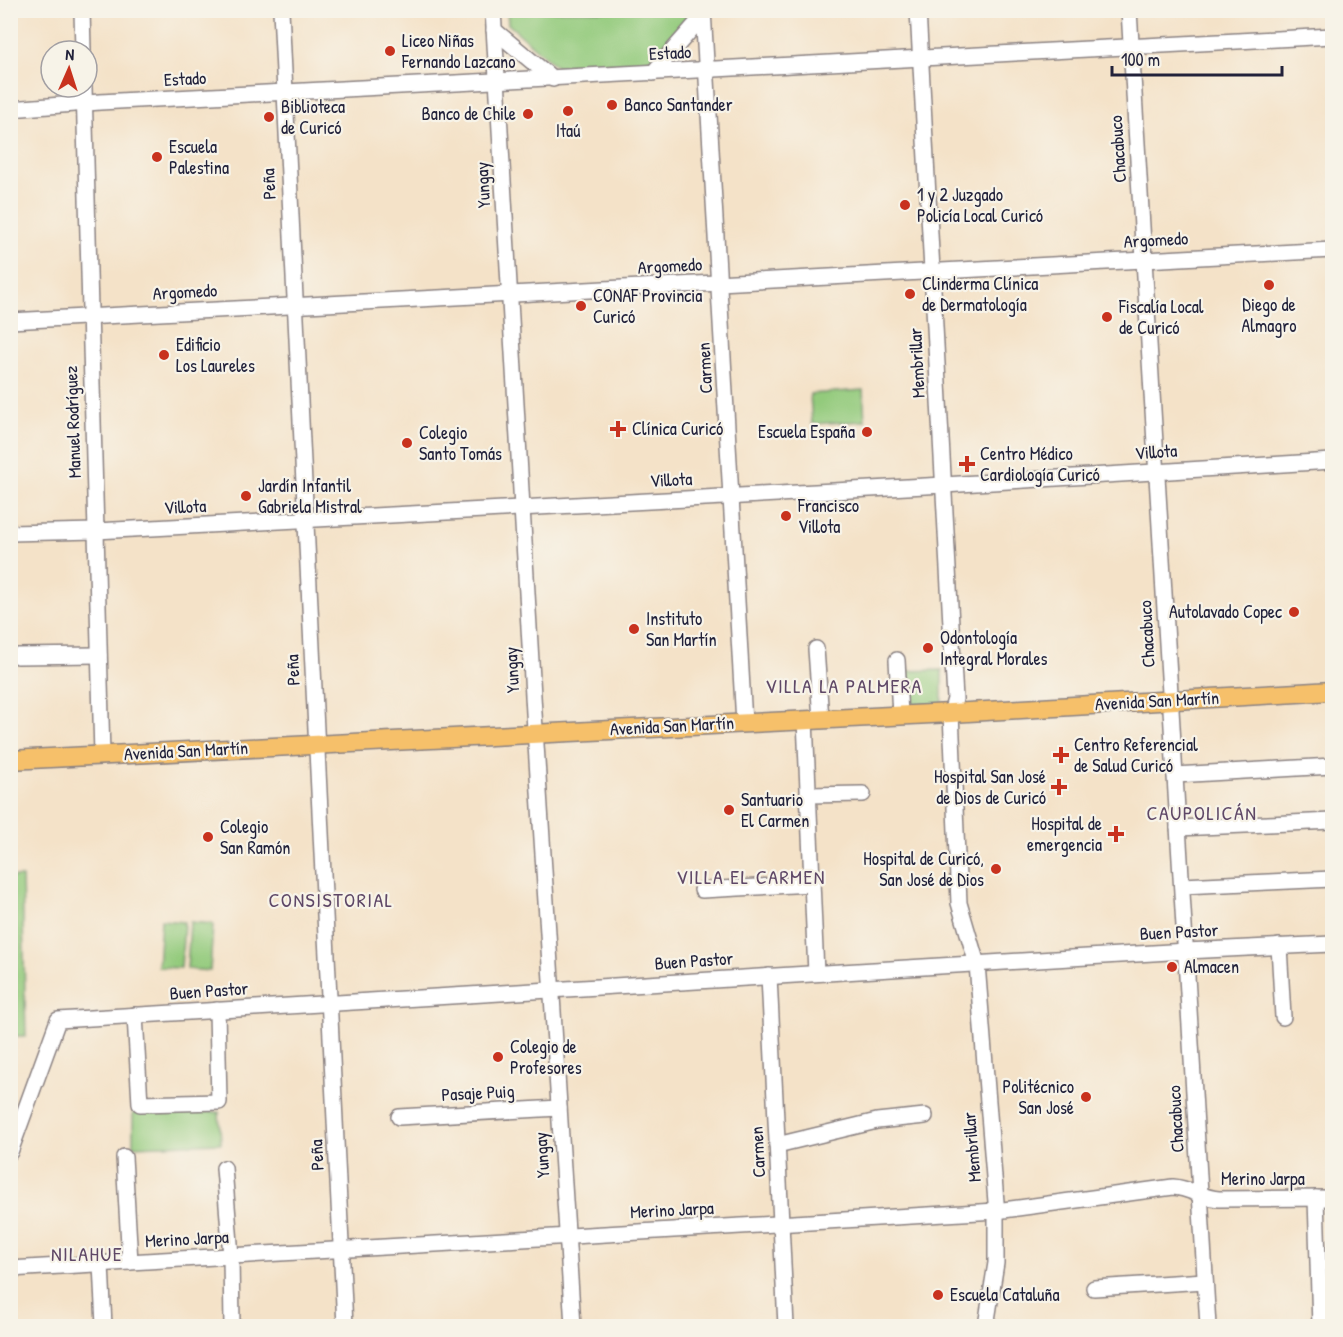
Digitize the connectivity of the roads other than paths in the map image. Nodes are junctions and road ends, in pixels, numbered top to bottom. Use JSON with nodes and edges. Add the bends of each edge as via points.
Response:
{"nodes":[{"id":1,"x":82,"y":10,"type":"edge"},
{"id":2,"x":281,"y":10,"type":"edge"},
{"id":3,"x":493,"y":10,"type":"edge"},
{"id":4,"x":918,"y":10,"type":"edge"},
{"id":5,"x":1129,"y":10,"type":"edge"},
{"id":6,"x":703,"y":13,"type":"edge"},
{"id":7,"x":494,"y":30,"type":"junction"},
{"id":8,"x":1332,"y":36,"type":"edge"},
{"id":9,"x":83,"y":39,"type":"edge"},
{"id":10,"x":1131,"y":47,"type":"junction"},
{"id":11,"x":920,"y":59,"type":"junction"},
{"id":12,"x":706,"y":70,"type":"junction"},
{"id":13,"x":653,"y":73,"type":"junction"},
{"id":14,"x":553,"y":79,"type":"junction"},
{"id":15,"x":496,"y":83,"type":"junction"},
{"id":16,"x":285,"y":93,"type":"junction"},
{"id":17,"x":85,"y":99,"type":"edge"},
{"id":18,"x":85,"y":103,"type":"junction"},
{"id":19,"x":10,"y":109,"type":"edge"},
{"id":20,"x":1332,"y":250,"type":"edge"},
{"id":21,"x":1144,"y":260,"type":"junction"},
{"id":22,"x":932,"y":271,"type":"junction"},
{"id":23,"x":719,"y":283,"type":"junction"},
{"id":24,"x":509,"y":294,"type":"junction"},
{"id":25,"x":295,"y":306,"type":"junction"},
{"id":26,"x":90,"y":317,"type":"junction"},
{"id":27,"x":10,"y":321,"type":"edge"},
{"id":28,"x":1332,"y":461,"type":"edge"},
{"id":29,"x":1157,"y":472,"type":"junction"},
{"id":30,"x":944,"y":485,"type":"junction"},
{"id":31,"x":732,"y":496,"type":"junction"},
{"id":32,"x":522,"y":508,"type":"junction"},
{"id":33,"x":305,"y":520,"type":"junction"},
{"id":34,"x":96,"y":531,"type":"junction"},
{"id":35,"x":10,"y":533,"type":"edge"},
{"id":36,"x":816,"y":649,"type":"dead end"},
{"id":37,"x":99,"y":655,"type":"junction"},
{"id":38,"x":17,"y":656,"type":"dead end"},
{"id":39,"x":897,"y":660,"type":"dead end"},
{"id":40,"x":1332,"y":691,"type":"edge"},
{"id":41,"x":1171,"y":701,"type":"junction"},
{"id":42,"x":951,"y":712,"type":"junction"},
{"id":43,"x":900,"y":715,"type":"junction"},
{"id":44,"x":813,"y":719,"type":"junction"},
{"id":45,"x":744,"y":723,"type":"junction"},
{"id":46,"x":535,"y":733,"type":"junction"},
{"id":47,"x":316,"y":745,"type":"junction"},
{"id":48,"x":102,"y":756,"type":"junction"},
{"id":49,"x":10,"y":760,"type":"edge"},
{"id":50,"x":1332,"y":766,"type":"edge"},
{"id":51,"x":1175,"y":774,"type":"junction"},
{"id":52,"x":864,"y":794,"type":"dead end"},
{"id":53,"x":808,"y":795,"type":"junction"},
{"id":54,"x":1332,"y":820,"type":"edge"},
{"id":55,"x":1178,"y":828,"type":"junction"},
{"id":56,"x":1332,"y":879,"type":"edge"},
{"id":57,"x":812,"y":884,"type":"junction"},
{"id":58,"x":1182,"y":886,"type":"junction"},
{"id":59,"x":702,"y":890,"type":"dead end"},
{"id":60,"x":1332,"y":944,"type":"edge"},
{"id":61,"x":1280,"y":946,"type":"junction"},
{"id":62,"x":1186,"y":951,"type":"junction"},
{"id":63,"x":977,"y":964,"type":"junction"},
{"id":64,"x":816,"y":973,"type":"junction"},
{"id":65,"x":769,"y":976,"type":"junction"},
{"id":66,"x":551,"y":989,"type":"junction"},
{"id":67,"x":329,"y":1003,"type":"junction"},
{"id":68,"x":217,"y":1010,"type":"junction"},
{"id":69,"x":135,"y":1015,"type":"junction"},
{"id":70,"x":1283,"y":1017,"type":"dead end"},
{"id":71,"x":559,"y":1107,"type":"junction"},
{"id":72,"x":925,"y":1116,"type":"dead end"},
{"id":73,"x":399,"y":1117,"type":"dead end"},
{"id":74,"x":777,"y":1145,"type":"junction"},
{"id":75,"x":10,"y":1152,"type":"edge"},
{"id":76,"x":124,"y":1157,"type":"dead end"},
{"id":77,"x":224,"y":1168,"type":"dead end"},
{"id":78,"x":1200,"y":1195,"type":"junction"},
{"id":79,"x":1316,"y":1198,"type":"junction"},
{"id":80,"x":1332,"y":1198,"type":"edge"},
{"id":81,"x":996,"y":1210,"type":"junction"},
{"id":82,"x":781,"y":1223,"type":"junction"},
{"id":83,"x":567,"y":1236,"type":"junction"},
{"id":84,"x":342,"y":1250,"type":"junction"},
{"id":85,"x":231,"y":1256,"type":"junction"},
{"id":86,"x":130,"y":1262,"type":"junction"},
{"id":87,"x":101,"y":1264,"type":"junction"},
{"id":88,"x":10,"y":1269,"type":"edge"},
{"id":89,"x":1205,"y":1281,"type":"junction"},
{"id":90,"x":1094,"y":1288,"type":"dead end"},
{"id":91,"x":104,"y":1326,"type":"edge"},
{"id":92,"x":231,"y":1326,"type":"edge"},
{"id":93,"x":345,"y":1326,"type":"edge"},
{"id":94,"x":573,"y":1326,"type":"edge"},
{"id":95,"x":786,"y":1326,"type":"edge"},
{"id":96,"x":986,"y":1326,"type":"edge"},
{"id":97,"x":1208,"y":1326,"type":"edge"},
{"id":98,"x":1320,"y":1326,"type":"edge"}],
"edges":[{"from":1,"to":9,"type":"street"},
{"from":2,"to":16,"type":"street","name":"Peña"},
{"from":3,"to":7,"type":"street","name":"Yungay"},
{"from":4,"to":11,"type":"street","name":"Membrillar"},
{"from":5,"to":10,"type":"street","name":"Chacabuco"},
{"from":6,"to":12,"type":"street","name":"Carmen"},
{"from":6,"to":13,"type":"street"},
{"from":7,"to":14,"type":"street"},
{"from":7,"to":15,"type":"street","name":"Yungay"},
{"from":8,"to":10,"type":"street","name":"Estado"},
{"from":10,"to":11,"type":"street","name":"Estado"},
{"from":10,"to":21,"type":"street","name":"Chacabuco"},
{"from":11,"to":12,"type":"street","name":"Estado"},
{"from":11,"to":22,"type":"street","name":"Membrillar"},
{"from":12,"to":13,"type":"street","name":"Estado"},
{"from":12,"to":23,"type":"street","name":"Carmen"},
{"from":13,"to":14,"type":"street","name":"Estado"},
{"from":14,"to":15,"type":"street","name":"Estado"},
{"from":15,"to":16,"type":"street","name":"Estado"},
{"from":15,"to":24,"type":"street","name":"Yungay"},
{"from":16,"to":18,"type":"street","name":"Estado"},
{"from":16,"to":25,"type":"street","name":"Peña"},
{"from":17,"to":18,"type":"street","name":"Manuel Rodríguez"},
{"from":18,"to":19,"type":"street","name":"Estado"},
{"from":18,"to":26,"type":"street","name":"Manuel Rodríguez"},
{"from":20,"to":21,"type":"street","name":"Argomedo"},
{"from":21,"to":22,"type":"street","name":"Argomedo"},
{"from":21,"to":29,"type":"street","name":"Chacabuco"},
{"from":22,"to":23,"type":"street","name":"Argomedo"},
{"from":22,"to":30,"type":"street","name":"Membrillar"},
{"from":23,"to":24,"type":"street","name":"Argomedo"},
{"from":23,"to":31,"type":"street","name":"Carmen"},
{"from":24,"to":25,"type":"street","name":"Argomedo"},
{"from":24,"to":32,"type":"street","name":"Yungay"},
{"from":25,"to":26,"type":"street","name":"Argomedo"},
{"from":25,"to":33,"type":"street","name":"Peña"},
{"from":26,"to":27,"type":"street","name":"Argomedo"},
{"from":26,"to":34,"type":"street","name":"Manuel Rodríguez"},
{"from":28,"to":29,"type":"street","name":"Villota"},
{"from":29,"to":30,"type":"street","name":"Villota"},
{"from":29,"to":41,"type":"street","name":"Chacabuco"},
{"from":30,"to":31,"type":"street","name":"Villota"},
{"from":30,"to":42,"type":"street","name":"Membrillar","via":[[955,699]]},
{"from":31,"to":32,"type":"street","name":"Villota"},
{"from":31,"to":45,"type":"street","name":"Carmen"},
{"from":32,"to":33,"type":"street","name":"Villota"},
{"from":32,"to":46,"type":"street","name":"Yungay"},
{"from":33,"to":34,"type":"street","name":"Villota"},
{"from":33,"to":47,"type":"street","name":"Peña"},
{"from":34,"to":35,"type":"street","name":"Villota"},
{"from":34,"to":37,"type":"street","name":"Manuel Rodríguez"},
{"from":36,"to":44,"type":"street"},
{"from":37,"to":38,"type":"street"},
{"from":37,"to":48,"type":"street","name":"Manuel Rodríguez"},
{"from":39,"to":43,"type":"street"},
{"from":40,"to":41,"type":"main road","name":"Avenida San Martín"},
{"from":41,"to":42,"type":"main road","name":"Avenida San Martín"},
{"from":41,"to":51,"type":"street","name":"Chacabuco"},
{"from":42,"to":43,"type":"main road","name":"Avenida San Martín"},
{"from":42,"to":63,"type":"street","name":"Membrillar","via":[[959,903]]},
{"from":43,"to":44,"type":"main road","name":"Avenida San Martín"},
{"from":44,"to":45,"type":"main road","name":"Avenida San Martín"},
{"from":44,"to":53,"type":"street"},
{"from":45,"to":46,"type":"main road","name":"Avenida San Martín"},
{"from":46,"to":47,"type":"main road","name":"Avenida San Martín"},
{"from":46,"to":66,"type":"street","name":"Yungay"},
{"from":47,"to":48,"type":"main road","name":"Avenida San Martín"},
{"from":47,"to":67,"type":"street","name":"Peña"},
{"from":48,"to":49,"type":"main road","name":"Avenida San Martín"},
{"from":50,"to":51,"type":"street"},
{"from":51,"to":55,"type":"street","name":"Chacabuco"},
{"from":52,"to":53,"type":"street"},
{"from":53,"to":57,"type":"street"},
{"from":54,"to":55,"type":"street"},
{"from":55,"to":58,"type":"street","name":"Chacabuco"},
{"from":56,"to":58,"type":"street"},
{"from":57,"to":59,"type":"street"},
{"from":57,"to":64,"type":"street"},
{"from":58,"to":62,"type":"street","name":"Chacabuco"},
{"from":60,"to":61,"type":"street","name":"Buen Pastor"},
{"from":61,"to":62,"type":"street","name":"Buen Pastor"},
{"from":61,"to":70,"type":"street"},
{"from":62,"to":63,"type":"street","name":"Buen Pastor"},
{"from":62,"to":78,"type":"street","name":"Chacabuco"},
{"from":63,"to":64,"type":"street","name":"Buen Pastor"},
{"from":63,"to":81,"type":"street","name":"Membrillar"},
{"from":64,"to":65,"type":"street","name":"Buen Pastor"},
{"from":65,"to":66,"type":"street","name":"Buen Pastor"},
{"from":65,"to":74,"type":"street","name":"Carmen"},
{"from":66,"to":67,"type":"street","name":"Buen Pastor"},
{"from":66,"to":71,"type":"street","name":"Yungay"},
{"from":67,"to":68,"type":"street","name":"Buen Pastor"},
{"from":67,"to":84,"type":"street","name":"Peña"},
{"from":68,"to":69,"type":"street","name":"Buen Pastor"},
{"from":68,"to":69,"type":"street","via":[[219,1102],[140,1104]]},
{"from":69,"to":75,"type":"street","name":"Buen Pastor","via":[[58,1020]]},
{"from":71,"to":73,"type":"street","name":"Pasaje Puig"},
{"from":71,"to":83,"type":"street","name":"Yungay"},
{"from":72,"to":74,"type":"street","via":[[877,1121]]},
{"from":74,"to":82,"type":"street","name":"Carmen"},
{"from":76,"to":86,"type":"street"},
{"from":77,"to":85,"type":"street"},
{"from":78,"to":79,"type":"street","name":"Merino Jarpa","via":[[1219,1199]]},
{"from":78,"to":81,"type":"street","name":"Merino Jarpa","via":[[1188,1189],[1163,1188]]},
{"from":78,"to":89,"type":"street","name":"Chacabuco"},
{"from":79,"to":80,"type":"street","name":"Merino Jarpa"},
{"from":79,"to":98,"type":"street"},
{"from":81,"to":82,"type":"street","name":"Merino Jarpa"},
{"from":81,"to":96,"type":"street","name":"Membrillar","via":[[996,1263]]},
{"from":82,"to":83,"type":"street","name":"Merino Jarpa"},
{"from":82,"to":95,"type":"street","name":"Carmen"},
{"from":83,"to":84,"type":"street","name":"Merino Jarpa"},
{"from":83,"to":94,"type":"street","name":"Yungay"},
{"from":84,"to":85,"type":"street","name":"Merino Jarpa"},
{"from":84,"to":93,"type":"street","name":"Peña"},
{"from":85,"to":86,"type":"street","name":"Merino Jarpa"},
{"from":85,"to":92,"type":"street"},
{"from":86,"to":87,"type":"street","name":"Merino Jarpa"},
{"from":87,"to":88,"type":"street","name":"Merino Jarpa"},
{"from":87,"to":91,"type":"street"},
{"from":89,"to":90,"type":"street"},
{"from":89,"to":97,"type":"street","name":"Chacabuco"}]}
